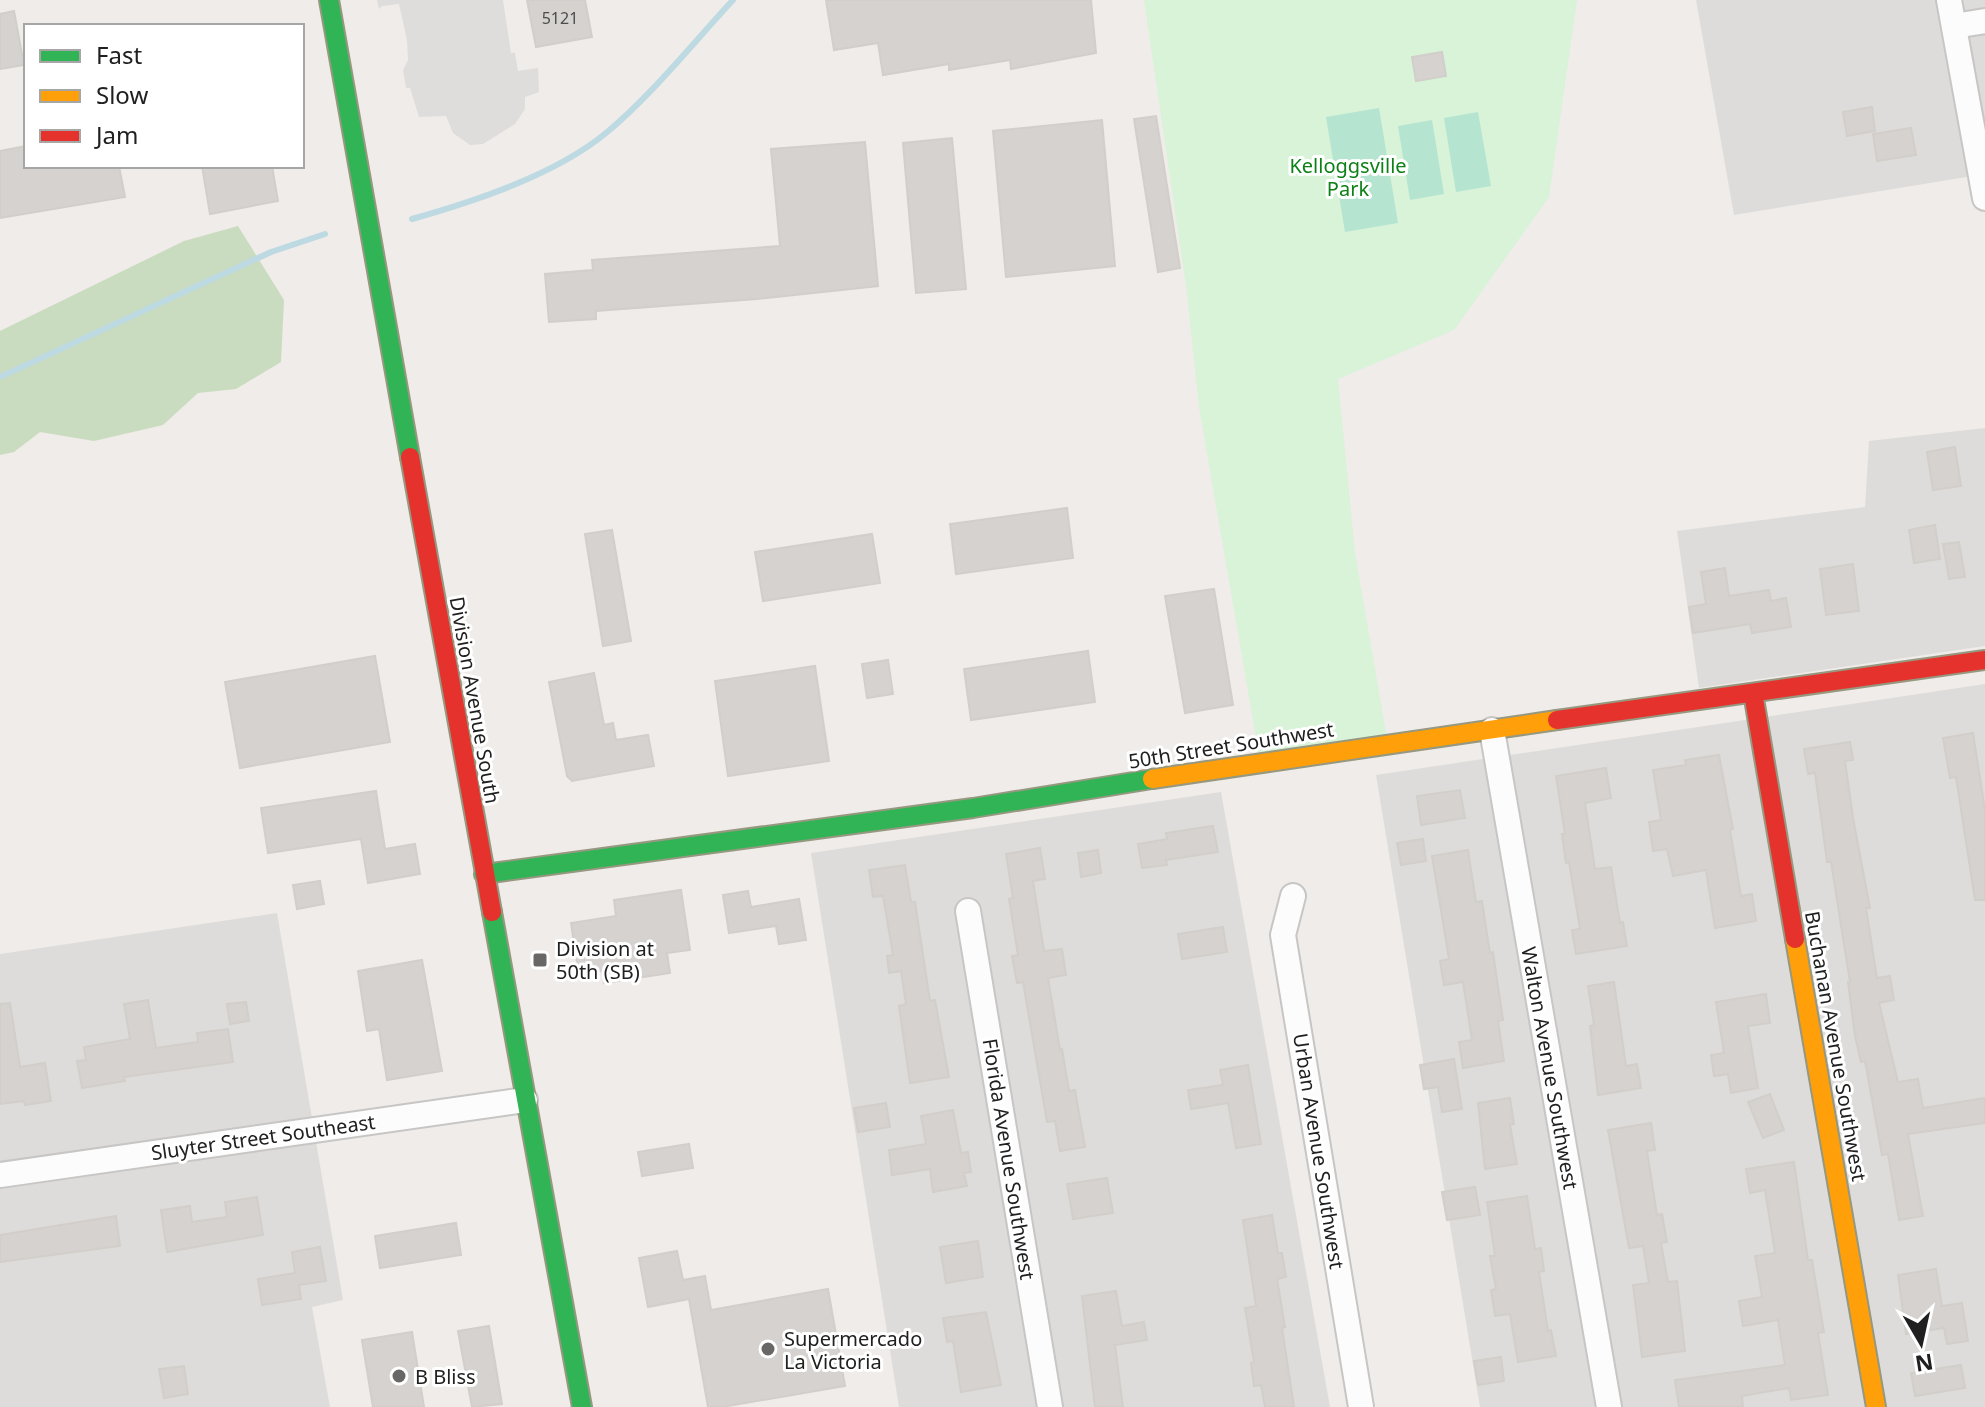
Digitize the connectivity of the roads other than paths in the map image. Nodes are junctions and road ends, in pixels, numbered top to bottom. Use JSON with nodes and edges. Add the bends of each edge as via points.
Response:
{"nodes":[{"id":1,"x":329,"y":0,"type":"edge"},
{"id":2,"x":1949,"y":0,"type":"edge"},
{"id":3,"x":1985,"y":21,"type":"edge"},
{"id":4,"x":1954,"y":26,"type":"junction"},
{"id":5,"x":1985,"y":198,"type":"edge"},
{"id":6,"x":1985,"y":660,"type":"edge"},
{"id":7,"x":1753,"y":693,"type":"junction"},
{"id":8,"x":1492,"y":730,"type":"junction"},
{"id":9,"x":484,"y":874,"type":"junction"},
{"id":10,"x":1293,"y":896,"type":"dead end"},
{"id":11,"x":968,"y":911,"type":"dead end"},
{"id":12,"x":525,"y":1100,"type":"junction"},
{"id":13,"x":0,"y":1175,"type":"edge"},
{"id":14,"x":582,"y":1407,"type":"edge"},
{"id":15,"x":1050,"y":1407,"type":"edge"},
{"id":16,"x":1361,"y":1407,"type":"edge"},
{"id":17,"x":1609,"y":1407,"type":"edge"},
{"id":18,"x":1876,"y":1407,"type":"edge"}],
"edges":[{"from":1,"to":9,"type":"street","name":"Division Avenue South"},
{"from":2,"to":4,"type":"street"},
{"from":3,"to":4,"type":"street"},
{"from":4,"to":5,"type":"street"},
{"from":6,"to":7,"type":"street","name":"50th Street Southwest"},
{"from":7,"to":8,"type":"street","name":"50th Street Southwest"},
{"from":7,"to":18,"type":"street","name":"Buchanan Avenue Southwest"},
{"from":8,"to":9,"type":"street","name":"50th Street Southwest"},
{"from":8,"to":17,"type":"street","name":"Walton Avenue Southwest"},
{"from":9,"to":12,"type":"street","name":"Division Avenue South"},
{"from":10,"to":16,"type":"street","name":"Urban Avenue Southwest","via":[[1283,935]]},
{"from":11,"to":15,"type":"street","name":"Florida Avenue Southwest"},
{"from":12,"to":13,"type":"street","name":"Sluyter Street Southeast"},
{"from":12,"to":14,"type":"street","name":"Division Avenue South"}]}
